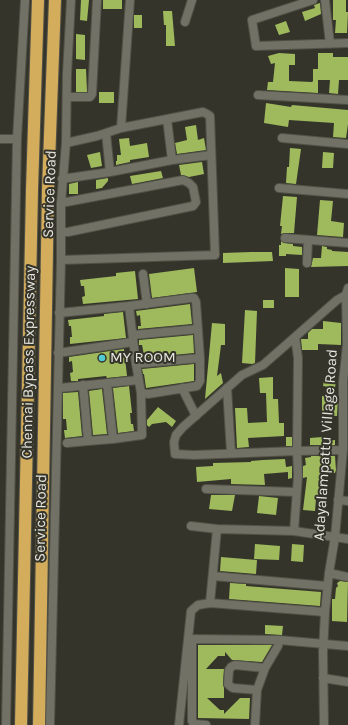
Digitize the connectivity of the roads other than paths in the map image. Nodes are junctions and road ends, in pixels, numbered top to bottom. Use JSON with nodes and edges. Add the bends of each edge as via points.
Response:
{"nodes":[{"id":1,"x":24,"y":0,"type":"edge"},
{"id":2,"x":38,"y":0,"type":"edge"},
{"id":3,"x":55,"y":0,"type":"edge"},
{"id":4,"x":71,"y":0,"type":"edge"},
{"id":5,"x":97,"y":0,"type":"edge"},
{"id":6,"x":130,"y":0,"type":"edge"},
{"id":7,"x":192,"y":0,"type":"edge"},
{"id":8,"x":313,"y":0,"type":"edge"},
{"id":9,"x":325,"y":0,"type":"edge"},
{"id":10,"x":185,"y":22,"type":"dead end"},
{"id":11,"x":348,"y":43,"type":"edge"},
{"id":12,"x":330,"y":44,"type":"junction"},
{"id":13,"x":258,"y":95,"type":"dead end"},
{"id":14,"x":67,"y":97,"type":"junction"},
{"id":15,"x":348,"y":100,"type":"edge"},
{"id":16,"x":167,"y":119,"type":"junction"},
{"id":17,"x":120,"y":128,"type":"junction"},
{"id":18,"x":106,"y":133,"type":"junction"},
{"id":19,"x":282,"y":138,"type":"dead end"},
{"id":20,"x":0,"y":139,"type":"edge"},
{"id":21,"x":17,"y":139,"type":"junction"},
{"id":22,"x":66,"y":143,"type":"junction"},
{"id":23,"x":348,"y":144,"type":"edge"},
{"id":24,"x":211,"y":155,"type":"junction"},
{"id":25,"x":172,"y":160,"type":"junction"},
{"id":26,"x":110,"y":172,"type":"junction"},
{"id":27,"x":62,"y":179,"type":"junction"},
{"id":28,"x":279,"y":188,"type":"dead end"},
{"id":29,"x":348,"y":194,"type":"edge"},
{"id":30,"x":64,"y":202,"type":"junction"},
{"id":31,"x":65,"y":232,"type":"junction"},
{"id":32,"x":285,"y":238,"type":"dead end"},
{"id":33,"x":308,"y":240,"type":"junction"},
{"id":34,"x":348,"y":244,"type":"edge"},
{"id":35,"x":61,"y":260,"type":"junction"},
{"id":36,"x":307,"y":263,"type":"dead end"},
{"id":37,"x":143,"y":274,"type":"dead end"},
{"id":38,"x":347,"y":292,"type":"edge"},
{"id":39,"x":147,"y":304,"type":"junction"},
{"id":40,"x":128,"y":306,"type":"junction"},
{"id":41,"x":60,"y":313,"type":"junction"},
{"id":42,"x":198,"y":329,"type":"junction"},
{"id":43,"x":295,"y":337,"type":"junction"},
{"id":44,"x":133,"y":339,"type":"junction"},
{"id":45,"x":348,"y":346,"type":"edge"},
{"id":46,"x":58,"y":353,"type":"junction"},
{"id":47,"x":200,"y":358,"type":"junction"},
{"id":48,"x":136,"y":364,"type":"junction"},
{"id":49,"x":138,"y":380,"type":"junction"},
{"id":50,"x":346,"y":382,"type":"edge"},
{"id":51,"x":107,"y":383,"type":"junction"},
{"id":52,"x":83,"y":385,"type":"junction"},
{"id":53,"x":60,"y":388,"type":"dead end"},
{"id":54,"x":182,"y":388,"type":"junction"},
{"id":55,"x":227,"y":388,"type":"junction"},
{"id":56,"x":141,"y":393,"type":"junction"},
{"id":57,"x":196,"y":416,"type":"junction"},
{"id":58,"x":346,"y":419,"type":"edge"},
{"id":59,"x":113,"y":438,"type":"junction"},
{"id":60,"x":88,"y":441,"type":"junction"},
{"id":61,"x":67,"y":443,"type":"dead end"},
{"id":62,"x":343,"y":450,"type":"junction"},
{"id":63,"x":297,"y":451,"type":"junction"},
{"id":64,"x":231,"y":453,"type":"junction"},
{"id":65,"x":206,"y":489,"type":"dead end"},
{"id":66,"x":296,"y":492,"type":"junction"},
{"id":67,"x":338,"y":500,"type":"junction"},
{"id":68,"x":348,"y":501,"type":"edge"},
{"id":69,"x":190,"y":526,"type":"dead end"},
{"id":70,"x":217,"y":529,"type":"junction"},
{"id":71,"x":294,"y":531,"type":"junction"},
{"id":72,"x":335,"y":537,"type":"junction"},
{"id":73,"x":348,"y":538,"type":"edge"},
{"id":74,"x":329,"y":573,"type":"junction"},
{"id":75,"x":213,"y":576,"type":"junction"},
{"id":76,"x":348,"y":577,"type":"edge"},
{"id":77,"x":327,"y":586,"type":"junction"},
{"id":78,"x":210,"y":603,"type":"junction"},
{"id":79,"x":325,"y":612,"type":"junction"},
{"id":80,"x":279,"y":640,"type":"junction"},
{"id":81,"x":324,"y":643,"type":"junction"},
{"id":82,"x":348,"y":646,"type":"edge"},
{"id":83,"x":4,"y":662,"type":"edge"},
{"id":84,"x":265,"y":668,"type":"junction"},
{"id":85,"x":323,"y":678,"type":"junction"},
{"id":86,"x":348,"y":682,"type":"edge"},
{"id":87,"x":257,"y":690,"type":"junction"},
{"id":88,"x":6,"y":725,"type":"edge"},
{"id":89,"x":22,"y":725,"type":"edge"},
{"id":90,"x":39,"y":725,"type":"edge"},
{"id":91,"x":50,"y":725,"type":"edge"},
{"id":92,"x":180,"y":725,"type":"edge"},
{"id":93,"x":206,"y":725,"type":"edge"},
{"id":94,"x":255,"y":725,"type":"edge"},
{"id":95,"x":324,"y":725,"type":"edge"}],
"edges":[{"from":1,"to":21,"type":"street"},
{"from":2,"to":89,"type":"highway","name":"Chennai Bypass Expressway"},
{"from":3,"to":90,"type":"highway","name":"Chennai Bypass Expressway","via":[[48,190]]},
{"from":4,"to":14,"type":"street","name":"Service Road"},
{"from":5,"to":14,"type":"street","via":[[92,94],[90,97]]},
{"from":6,"to":17,"type":"street"},
{"from":7,"to":10,"type":"street"},
{"from":8,"to":12,"type":"street","via":[[252,20],[256,46]]},
{"from":9,"to":12,"type":"street"},
{"from":11,"to":12,"type":"street"},
{"from":13,"to":15,"type":"street"},
{"from":14,"to":22,"type":"street","name":"Service Road"},
{"from":16,"to":17,"type":"street"},
{"from":16,"to":24,"type":"street","via":[[203,112],[210,116]]},
{"from":16,"to":25,"type":"street"},
{"from":17,"to":18,"type":"street"},
{"from":18,"to":22,"type":"street"},
{"from":18,"to":26,"type":"street"},
{"from":19,"to":23,"type":"street"},
{"from":20,"to":21,"type":"street"},
{"from":21,"to":83,"type":"street"},
{"from":22,"to":27,"type":"street","name":"Service Road"},
{"from":24,"to":25,"type":"street"},
{"from":24,"to":35,"type":"street","via":[[215,255]]},
{"from":25,"to":26,"type":"street"},
{"from":26,"to":27,"type":"street"},
{"from":27,"to":30,"type":"street","name":"Service Road"},
{"from":28,"to":29,"type":"street"},
{"from":30,"to":31,"type":"street","name":"Service Road"},
{"from":30,"to":31,"type":"street","via":[[184,180],[193,187],[196,202],[193,206]]},
{"from":31,"to":35,"type":"street","name":"Service Road"},
{"from":32,"to":33,"type":"street"},
{"from":33,"to":34,"type":"street"},
{"from":33,"to":36,"type":"street"},
{"from":35,"to":41,"type":"street","name":"Service Road"},
{"from":37,"to":39,"type":"street"},
{"from":38,"to":43,"type":"street"},
{"from":38,"to":45,"type":"street","name":"Adayalampattu Village Road"},
{"from":39,"to":40,"type":"street"},
{"from":39,"to":42,"type":"street","via":[[194,298]]},
{"from":40,"to":41,"type":"street"},
{"from":40,"to":44,"type":"street"},
{"from":41,"to":46,"type":"street","name":"Service Road"},
{"from":42,"to":44,"type":"street"},
{"from":42,"to":47,"type":"street"},
{"from":43,"to":55,"type":"street","via":[[263,365],[242,375]]},
{"from":43,"to":63,"type":"street","via":[[298,358]]},
{"from":44,"to":46,"type":"street"},
{"from":44,"to":48,"type":"street"},
{"from":45,"to":50,"type":"street","name":"Adayalampattu Village Road"},
{"from":46,"to":91,"type":"street","name":"Service Road"},
{"from":47,"to":48,"type":"street"},
{"from":47,"to":54,"type":"street","via":[[198,386]]},
{"from":48,"to":49,"type":"street"},
{"from":49,"to":51,"type":"street"},
{"from":49,"to":56,"type":"street"},
{"from":50,"to":58,"type":"street","name":"Adayalampattu Village Road"},
{"from":51,"to":52,"type":"street"},
{"from":51,"to":59,"type":"street"},
{"from":52,"to":53,"type":"street"},
{"from":52,"to":60,"type":"street"},
{"from":54,"to":56,"type":"street"},
{"from":54,"to":57,"type":"street"},
{"from":55,"to":57,"type":"street"},
{"from":55,"to":64,"type":"street"},
{"from":56,"to":59,"type":"street","via":[[142,436]]},
{"from":57,"to":64,"type":"street","via":[[176,435],[175,454]]},
{"from":58,"to":62,"type":"street","name":"Adayalampattu Village Road"},
{"from":59,"to":60,"type":"street"},
{"from":60,"to":61,"type":"street"},
{"from":62,"to":63,"type":"street"},
{"from":62,"to":67,"type":"street","name":"Adayalampattu Village Road"},
{"from":63,"to":64,"type":"street"},
{"from":63,"to":66,"type":"street"},
{"from":65,"to":66,"type":"street"},
{"from":66,"to":71,"type":"street"},
{"from":67,"to":68,"type":"street"},
{"from":67,"to":72,"type":"street","name":"Adayalampattu Village Road"},
{"from":69,"to":70,"type":"street"},
{"from":70,"to":71,"type":"street"},
{"from":70,"to":75,"type":"street"},
{"from":71,"to":72,"type":"street"},
{"from":72,"to":73,"type":"street"},
{"from":72,"to":74,"type":"street","name":"Adayalampattu Village Road"},
{"from":74,"to":76,"type":"street"},
{"from":74,"to":77,"type":"street","name":"Adayalampattu Village Road"},
{"from":75,"to":77,"type":"street"},
{"from":75,"to":78,"type":"street"},
{"from":77,"to":79,"type":"street","name":"Adayalampattu Village Road"},
{"from":78,"to":79,"type":"street"},
{"from":78,"to":92,"type":"street","via":[[198,605],[191,611]]},
{"from":79,"to":81,"type":"street","name":"Adayalampattu Village Road"},
{"from":80,"to":81,"type":"street"},
{"from":80,"to":84,"type":"street"},
{"from":80,"to":93,"type":"street","via":[[192,640],[192,721],[195,724]]},
{"from":81,"to":82,"type":"street"},
{"from":81,"to":85,"type":"street","name":"Adayalampattu Village Road"},
{"from":83,"to":88,"type":"street"},
{"from":84,"to":87,"type":"street"},
{"from":84,"to":87,"type":"street","via":[[235,665],[229,670],[230,686]]},
{"from":85,"to":86,"type":"street"},
{"from":85,"to":95,"type":"street","name":"Adayalampattu Village Road"},
{"from":87,"to":94,"type":"street"}]}
